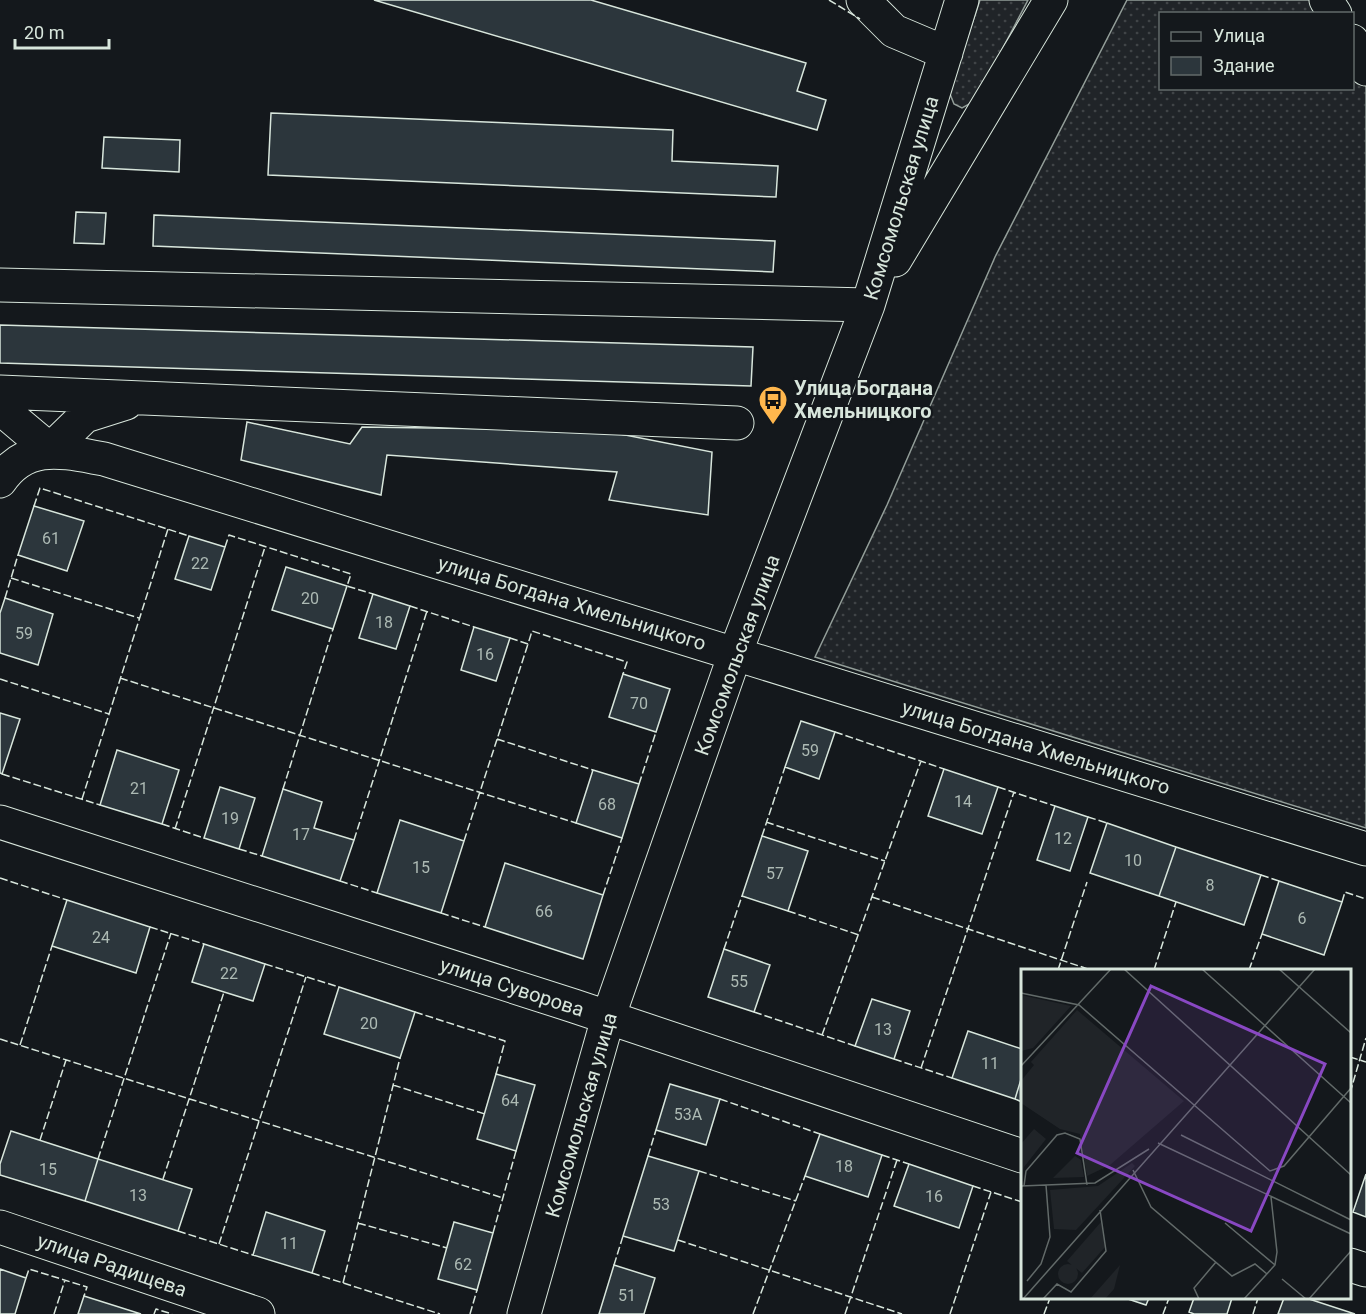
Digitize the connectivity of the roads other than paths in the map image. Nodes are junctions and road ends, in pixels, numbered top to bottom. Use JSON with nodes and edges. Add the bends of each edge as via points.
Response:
{"nodes":[{"id":1,"x":863,"y":0,"type":"edge"},
{"id":2,"x":962,"y":0,"type":"edge"},
{"id":3,"x":1051,"y":0,"type":"edge"},
{"id":4,"x":1354,"y":43,"type":"edge"},
{"id":5,"x":946,"y":53,"type":"junction"},
{"id":6,"x":1366,"y":69,"type":"edge"},
{"id":7,"x":0,"y":285,"type":"edge"},
{"id":8,"x":868,"y":305,"type":"junction"},
{"id":9,"x":0,"y":392,"type":"edge"},
{"id":10,"x":143,"y":398,"type":"junction"},
{"id":11,"x":0,"y":408,"type":"edge"},
{"id":12,"x":737,"y":423,"type":"dead end"},
{"id":13,"x":51,"y":450,"type":"junction"},
{"id":14,"x":0,"y":481,"type":"edge"},
{"id":15,"x":735,"y":654,"type":"junction"},
{"id":16,"x":0,"y":822,"type":"edge"},
{"id":17,"x":1366,"y":849,"type":"edge"},
{"id":18,"x":608,"y":1018,"type":"junction"},
{"id":19,"x":1021,"y":1155,"type":"edge"},
{"id":20,"x":0,"y":1227,"type":"edge"},
{"id":21,"x":1351,"y":1265,"type":"edge"},
{"id":22,"x":1366,"y":1270,"type":"edge"},
{"id":23,"x":258,"y":1314,"type":"edge"},
{"id":24,"x":524,"y":1314,"type":"edge"}],
"edges":[{"from":1,"to":5,"type":"street","via":[[894,31]]},
{"from":2,"to":5,"type":"street","name":"Комсомольская улица"},
{"from":3,"to":8,"type":"street"},
{"from":4,"to":6,"type":"street"},
{"from":5,"to":8,"type":"street","name":"Комсомольская улица"},
{"from":7,"to":8,"type":"street"},
{"from":8,"to":15,"type":"street","name":"Комсомольская улица"},
{"from":9,"to":10,"type":"street"},
{"from":10,"to":12,"type":"street"},
{"from":10,"to":13,"type":"street","via":[[85,416]]},
{"from":11,"to":13,"type":"street"},
{"from":13,"to":14,"type":"street","via":[[23,458]]},
{"from":13,"to":15,"type":"street","name":"улица Богдана Хмельницкого","via":[[104,459]]},
{"from":15,"to":17,"type":"street","name":"улица Богдана Хмельницкого"},
{"from":15,"to":18,"type":"street","name":"Комсомольская улица"},
{"from":16,"to":18,"type":"street","name":"улица Суворова"},
{"from":18,"to":19,"type":"street","name":"улица Суворова"},
{"from":18,"to":24,"type":"street","name":"Комсомольская улица"},
{"from":20,"to":23,"type":"street","name":"улица Радищева"},
{"from":21,"to":22,"type":"street"}]}
